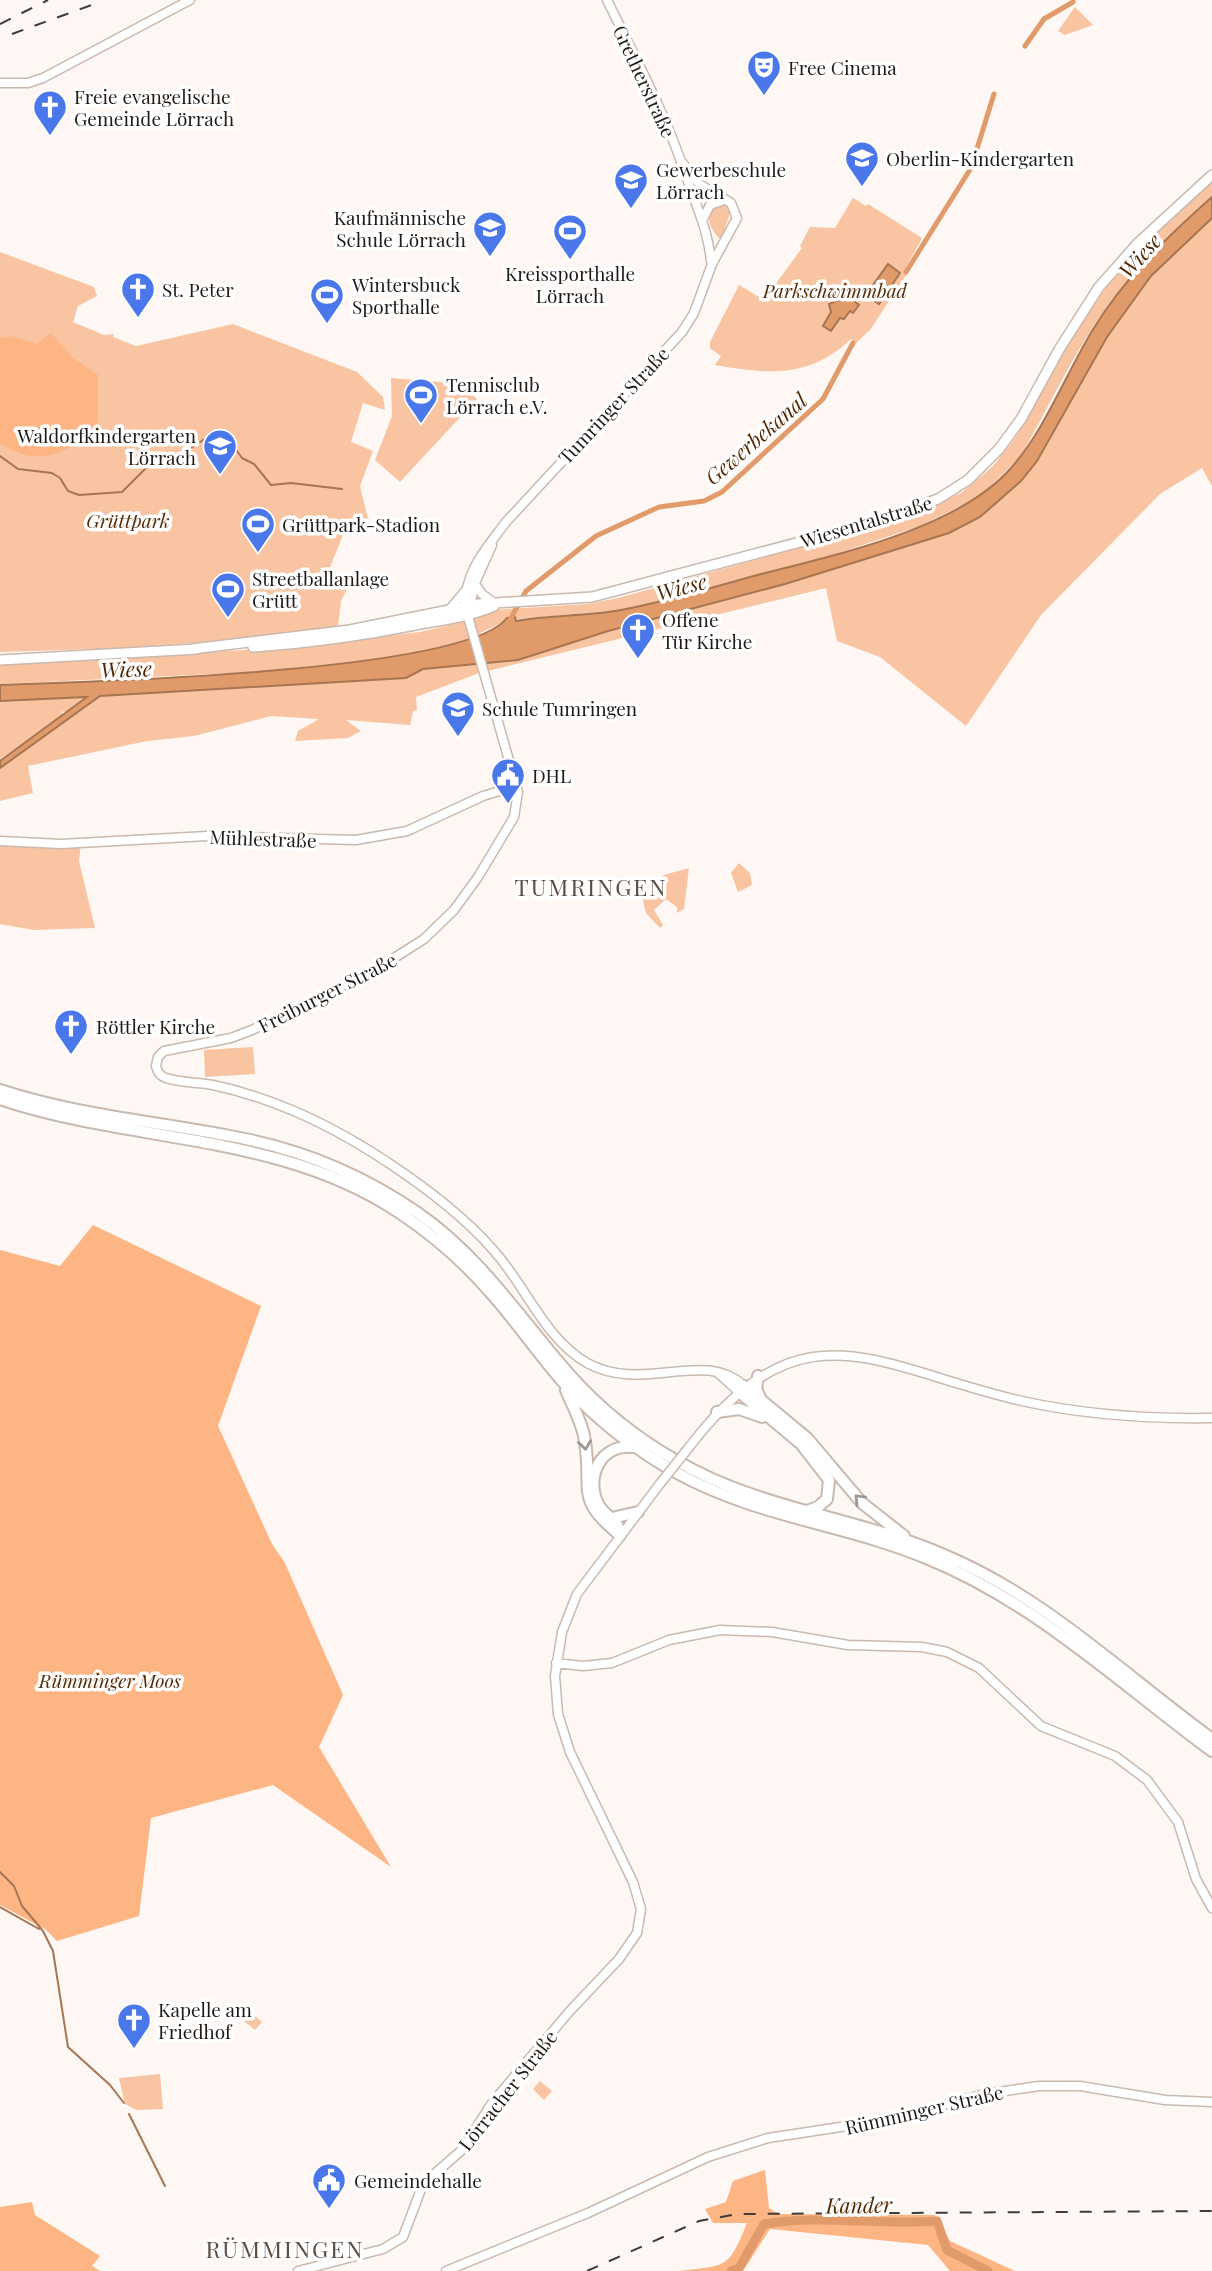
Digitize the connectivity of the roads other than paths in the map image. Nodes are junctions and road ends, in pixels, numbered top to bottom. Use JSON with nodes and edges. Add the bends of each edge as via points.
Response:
{"nodes":[{"id":1,"x":190,"y":0,"type":"edge"},
{"id":2,"x":607,"y":0,"type":"edge"},
{"id":3,"x":0,"y":83,"type":"edge"},
{"id":4,"x":682,"y":162,"type":"junction"},
{"id":5,"x":1212,"y":175,"type":"edge"},
{"id":6,"x":727,"y":200,"type":"junction"},
{"id":7,"x":737,"y":218,"type":"joint"},
{"id":8,"x":703,"y":219,"type":"junction"},
{"id":9,"x":709,"y":236,"type":"junction"},
{"id":10,"x":722,"y":244,"type":"junction"},
{"id":11,"x":712,"y":264,"type":"junction"},
{"id":12,"x":482,"y":560,"type":"junction"},
{"id":13,"x":475,"y":583,"type":"junction"},
{"id":14,"x":466,"y":590,"type":"junction"},
{"id":15,"x":496,"y":604,"type":"junction"},
{"id":16,"x":450,"y":609,"type":"junction"},
{"id":17,"x":468,"y":609,"type":"junction"},
{"id":18,"x":347,"y":633,"type":"junction"},
{"id":19,"x":0,"y":660,"type":"edge"},
{"id":20,"x":516,"y":786,"type":"junction"},
{"id":21,"x":0,"y":841,"type":"edge"},
{"id":22,"x":0,"y":1090,"type":"edge"},
{"id":23,"x":0,"y":1099,"type":"edge"},
{"id":24,"x":18,"y":1101,"type":"junction"},
{"id":25,"x":302,"y":1160,"type":"junction"},
{"id":26,"x":758,"y":1376,"type":"junction"},
{"id":27,"x":562,"y":1381,"type":"junction"},
{"id":28,"x":741,"y":1389,"type":"junction"},
{"id":29,"x":761,"y":1400,"type":"junction"},
{"id":30,"x":717,"y":1412,"type":"junction"},
{"id":31,"x":1212,"y":1418,"type":"edge"},
{"id":32,"x":768,"y":1419,"type":"junction"},
{"id":33,"x":635,"y":1447,"type":"junction"},
{"id":34,"x":638,"y":1512,"type":"junction"},
{"id":35,"x":804,"y":1512,"type":"junction"},
{"id":36,"x":612,"y":1518,"type":"junction"},
{"id":37,"x":620,"y":1535,"type":"junction"},
{"id":38,"x":912,"y":1542,"type":"junction"},
{"id":39,"x":556,"y":1663,"type":"junction"},
{"id":40,"x":1212,"y":1739,"type":"edge"},
{"id":41,"x":1212,"y":1751,"type":"edge"},
{"id":42,"x":1212,"y":1908,"type":"edge"},
{"id":43,"x":1212,"y":2102,"type":"edge"},
{"id":44,"x":298,"y":2271,"type":"edge"},
{"id":45,"x":446,"y":2271,"type":"edge"}],
"edges":[{"from":1,"to":3,"type":"street","via":[[43,78]]},
{"from":2,"to":4,"type":"street","name":"Gretherstraße"},
{"from":4,"to":6,"type":"street","name":"Gretherstraße","via":[[699,184]]},
{"from":4,"to":8,"type":"street","name":"Gretherstraße"},
{"from":5,"to":15,"type":"main road","name":"Wiesentalstraße","via":[[1113,270],[1069,333],[1012,433],[981,468],[950,493],[892,517],[632,589],[581,599]]},
{"from":6,"to":7,"type":"street","name":"Gretherstraße"},
{"from":6,"to":8,"type":"street","via":[[713,202]]},
{"from":7,"to":10,"type":"street","name":"Tumringer Straße"},
{"from":8,"to":9,"type":"street","name":"Gretherstraße"},
{"from":9,"to":10,"type":"street"},
{"from":9,"to":11,"type":"street","name":"Tumringer Straße"},
{"from":10,"to":11,"type":"street","name":"Tumringer Straße"},
{"from":11,"to":12,"type":"street","name":"Tumringer Straße","via":[[703,293],[682,331],[496,536]]},
{"from":12,"to":13,"type":"street","name":"Tumringer Straße"},
{"from":12,"to":14,"type":"street","name":"Tumringer Straße"},
{"from":13,"to":15,"type":"street","via":[[479,592]]},
{"from":13,"to":17,"type":"street","name":"Tumringer Straße"},
{"from":14,"to":16,"type":"street"},
{"from":14,"to":17,"type":"street","name":"Tumringer Straße"},
{"from":15,"to":17,"type":"main road","name":"Wiesentalstraße"},
{"from":16,"to":17,"type":"main road"},
{"from":16,"to":18,"type":"main road"},
{"from":17,"to":18,"type":"main road"},
{"from":17,"to":20,"type":"street","name":"Freiburger Straße"},
{"from":18,"to":19,"type":"main road","via":[[300,644]]},
{"from":20,"to":21,"type":"street","name":"Mühlestraße","via":[[407,831],[356,840],[207,836],[61,844]]},
{"from":20,"to":28,"type":"street","name":"Freiburger Straße","via":[[518,804],[506,832],[459,903],[424,939],[377,969],[252,1030],[169,1049],[160,1054],[156,1066],[161,1076],[229,1088],[274,1103],[326,1126],[386,1163],[482,1238],[553,1332],[586,1362],[631,1376],[715,1371],[735,1377]]},
{"from":22,"to":24,"type":"highway"},
{"from":23,"to":24,"type":"highway"},
{"from":24,"to":25,"type":"highway","via":[[213,1133]]},
{"from":25,"to":27,"type":"highway","via":[[362,1191],[436,1240],[492,1293]]},
{"from":25,"to":35,"type":"highway","via":[[386,1193],[448,1236],[494,1281],[568,1373],[645,1442],[714,1481]]},
{"from":26,"to":28,"type":"street","name":"Lörracher Straße"},
{"from":26,"to":29,"type":"highway"},
{"from":26,"to":31,"type":"street","name":"Lörracher Straße","via":[[804,1357],[854,1356],[1063,1408],[1133,1419]]},
{"from":27,"to":33,"type":"highway"},
{"from":27,"to":37,"type":"highway","one_way":true,"via":[[585,1441],[590,1504]]},
{"from":28,"to":29,"type":"highway"},
{"from":28,"to":30,"type":"street","name":"Lörracher Straße"},
{"from":28,"to":32,"type":"highway"},
{"from":38,"to":29,"type":"highway","one_way":true,"via":[[862,1503],[819,1450]]},
{"from":30,"to":32,"type":"highway","via":[[739,1409]]},
{"from":30,"to":34,"type":"street","name":"Lörracher Straße","bridge":true},
{"from":32,"to":35,"type":"highway","via":[[801,1444],[829,1480],[827,1499]]},
{"from":33,"to":36,"type":"highway","via":[[614,1447],[599,1463],[596,1500]]},
{"from":33,"to":41,"type":"highway","via":[[738,1502],[888,1544],[971,1577],[1038,1618]]},
{"from":34,"to":36,"type":"highway"},
{"from":34,"to":37,"type":"street","name":"Lörracher Straße"},
{"from":35,"to":38,"type":"highway"},
{"from":36,"to":37,"type":"highway"},
{"from":37,"to":39,"type":"street","name":"Lörracher Straße","via":[[571,1606]]},
{"from":38,"to":40,"type":"highway","via":[[1015,1591]]},
{"from":39,"to":42,"type":"street","via":[[601,1666],[669,1640],[720,1630],[947,1652],[979,1668],[1041,1726],[1115,1756],[1147,1780],[1178,1822],[1196,1879]]},
{"from":39,"to":44,"type":"street","name":"Lörracher Straße","via":[[558,1714],[623,1857],[641,1909],[637,1933],[499,2095],[463,2149],[423,2184],[403,2237],[383,2249]]},
{"from":43,"to":45,"type":"street","name":"Rümminger Straße","via":[[1165,2100],[1080,2085],[994,2092],[887,2120],[785,2135],[732,2148]]}]}
